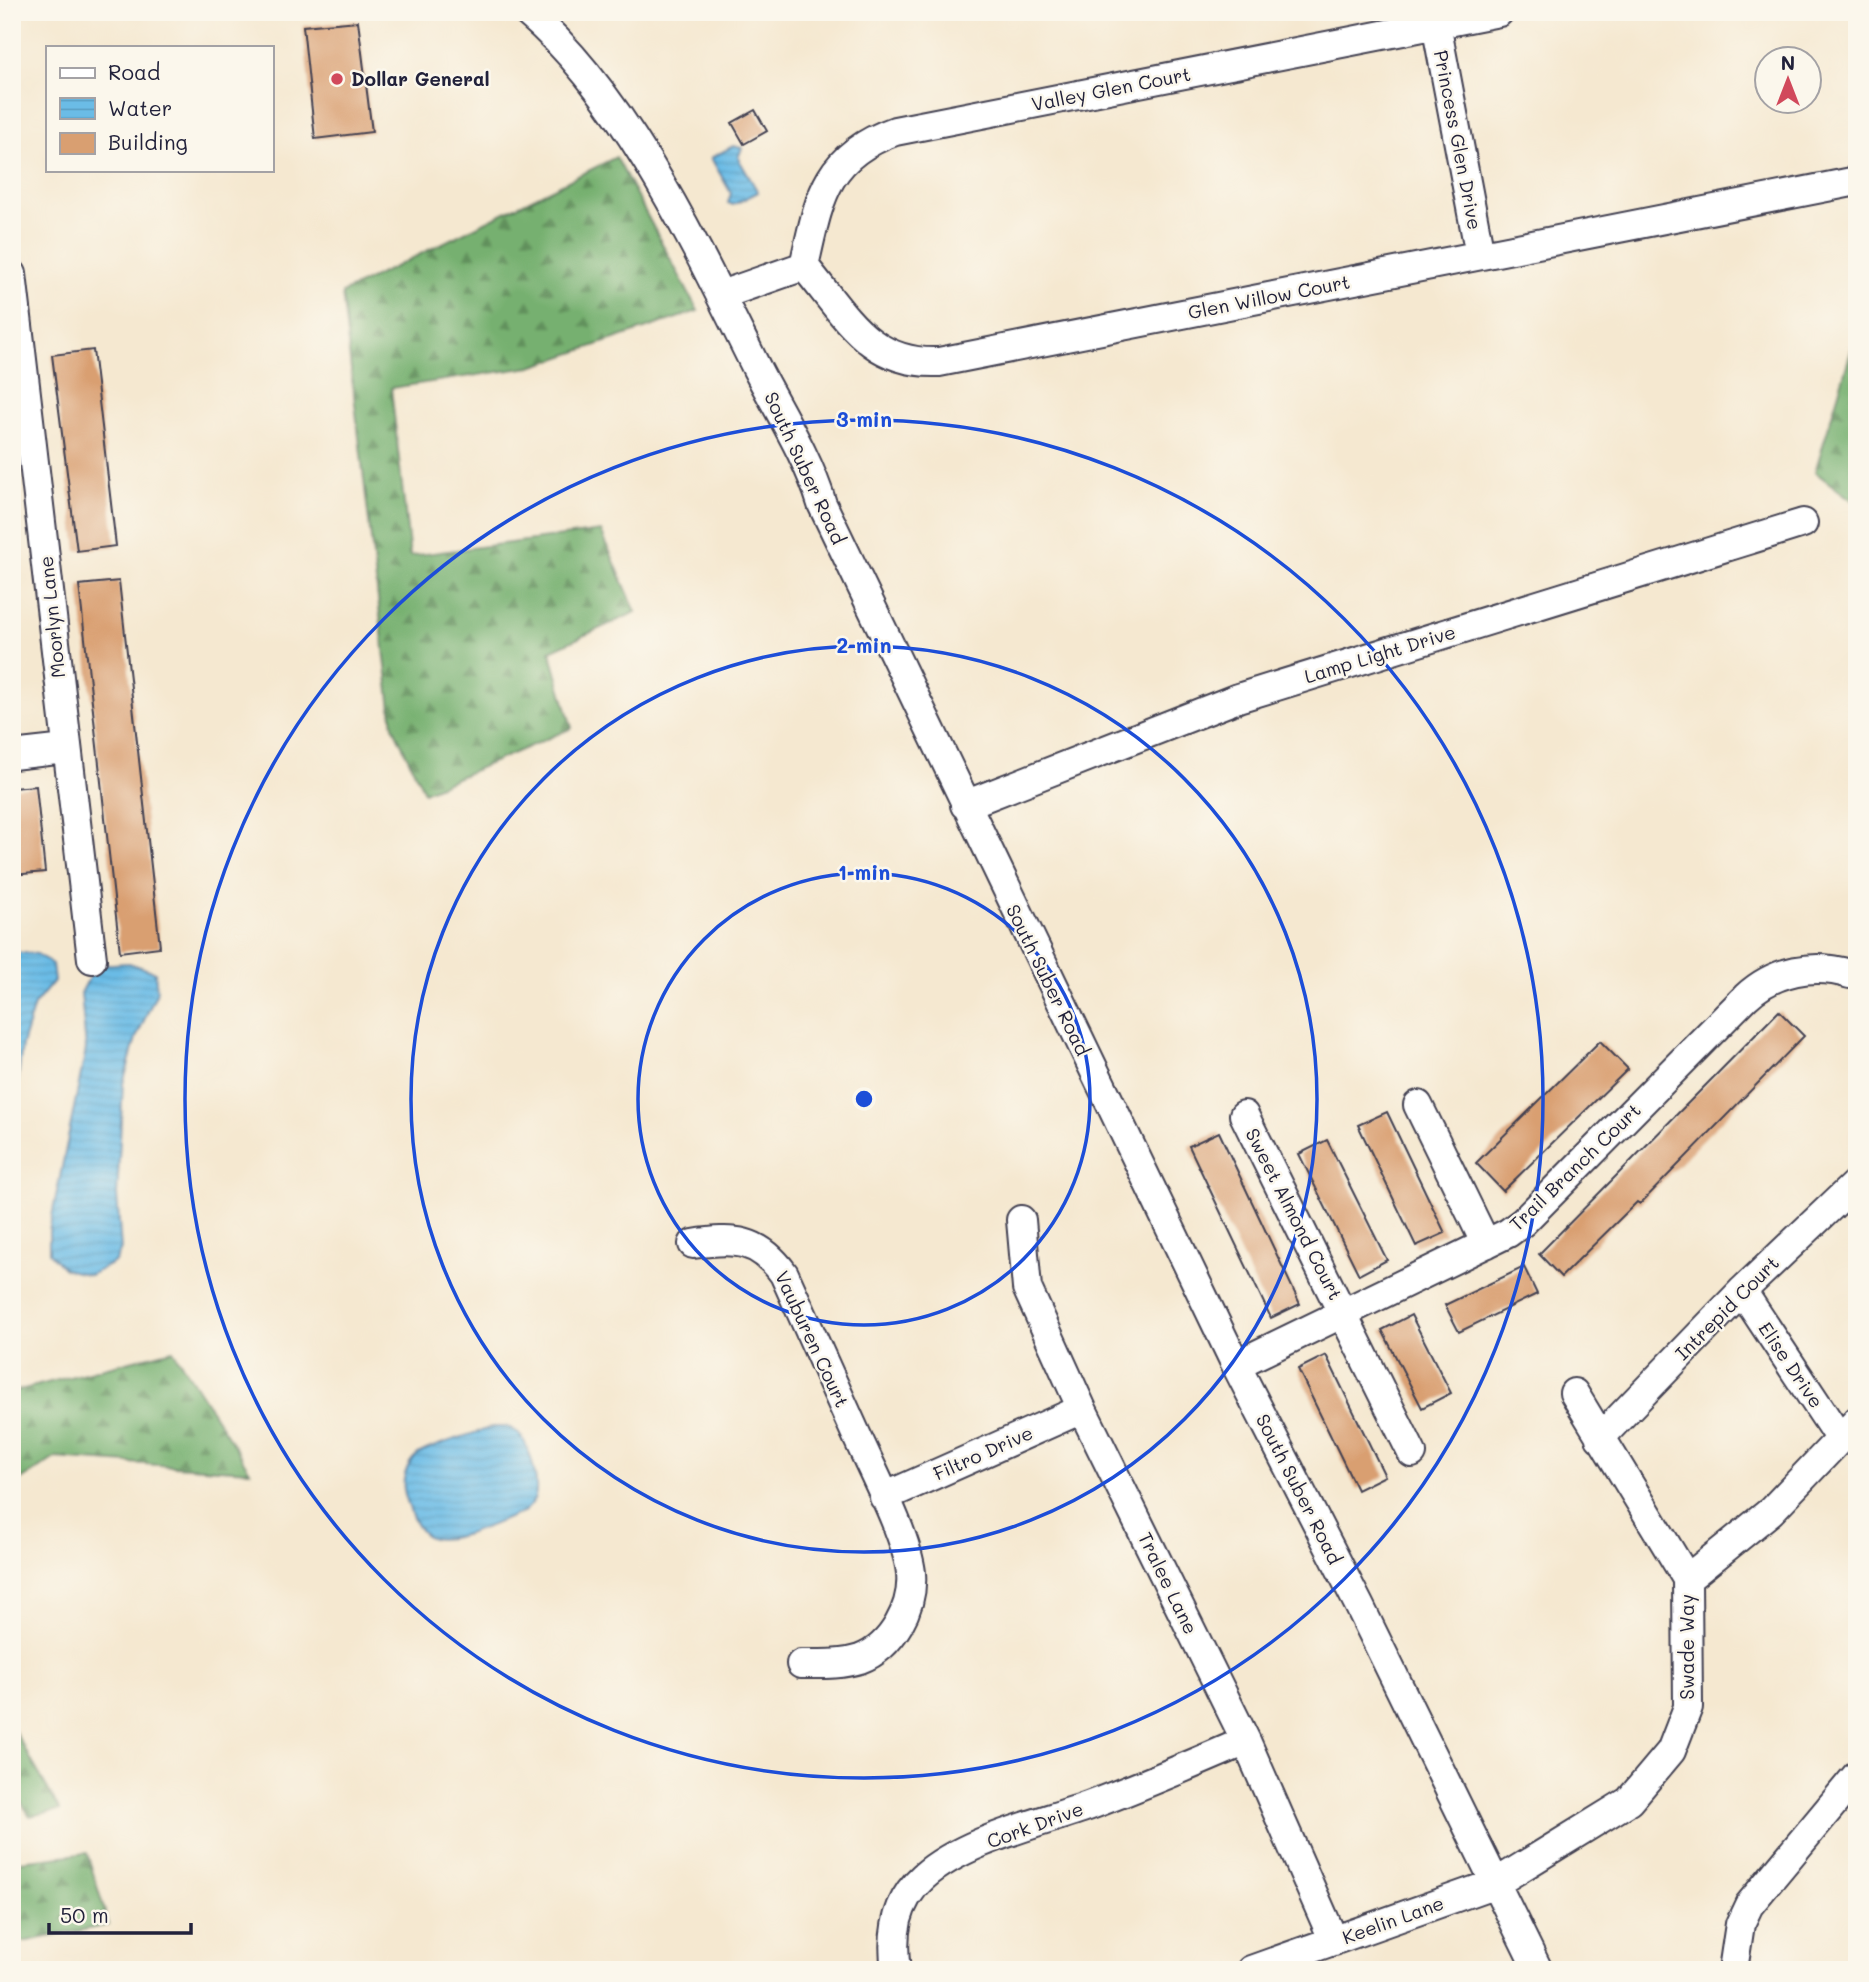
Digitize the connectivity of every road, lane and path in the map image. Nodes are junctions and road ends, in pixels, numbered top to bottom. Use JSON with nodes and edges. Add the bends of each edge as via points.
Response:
{"nodes":[{"id":1,"x":527,"y":12,"type":"edge"},
{"id":2,"x":1499,"y":12,"type":"edge"},
{"id":3,"x":1436,"y":24,"type":"junction"},
{"id":4,"x":1857,"y":181,"type":"edge"},
{"id":5,"x":1480,"y":255,"type":"junction"},
{"id":6,"x":804,"y":266,"type":"junction"},
{"id":7,"x":12,"y":274,"type":"edge"},
{"id":8,"x":720,"y":295,"type":"junction"},
{"id":9,"x":1802,"y":523,"type":"dead end"},
{"id":10,"x":66,"y":749,"type":"junction"},
{"id":11,"x":12,"y":755,"type":"edge"},
{"id":12,"x":965,"y":805,"type":"junction"},
{"id":13,"x":92,"y":960,"type":"dead end"},
{"id":14,"x":1850,"y":974,"type":"dead end"},
{"id":15,"x":1418,"y":1105,"type":"dead end"},
{"id":16,"x":1244,"y":1115,"type":"dead end"},
{"id":17,"x":1857,"y":1182,"type":"edge"},
{"id":18,"x":1021,"y":1220,"type":"dead end"},
{"id":19,"x":693,"y":1244,"type":"dead end"},
{"id":20,"x":1486,"y":1244,"type":"junction"},
{"id":21,"x":1742,"y":1291,"type":"junction"},
{"id":22,"x":1344,"y":1313,"type":"junction"},
{"id":23,"x":1236,"y":1365,"type":"junction"},
{"id":24,"x":1574,"y":1393,"type":"dead end"},
{"id":25,"x":1082,"y":1409,"type":"junction"},
{"id":26,"x":1849,"y":1430,"type":"edge"},
{"id":27,"x":1600,"y":1438,"type":"junction"},
{"id":28,"x":1412,"y":1453,"type":"dead end"},
{"id":29,"x":884,"y":1497,"type":"junction"},
{"id":30,"x":1687,"y":1579,"type":"junction"},
{"id":31,"x":802,"y":1664,"type":"dead end"},
{"id":32,"x":1245,"y":1741,"type":"junction"},
{"id":33,"x":1857,"y":1775,"type":"edge"},
{"id":34,"x":1496,"y":1883,"type":"junction"},
{"id":35,"x":1334,"y":1941,"type":"junction"},
{"id":36,"x":895,"y":1970,"type":"edge"},
{"id":37,"x":1251,"y":1970,"type":"edge"},
{"id":38,"x":1538,"y":1970,"type":"edge"},
{"id":39,"x":1733,"y":1970,"type":"edge"}],
"edges":[{"from":1,"to":8,"type":"street","name":"South Suber Road","via":[[578,64],[615,115],[675,208]]},
{"from":2,"to":3,"type":"street","name":"Valley Glen Court"},
{"from":3,"to":5,"type":"street","name":"Princess Glen Drive"},
{"from":3,"to":6,"type":"street","name":"Valley Glen Court","via":[[877,138],[847,158],[826,185]]},
{"from":4,"to":5,"type":"street","name":"Glen Willow Court"},
{"from":5,"to":6,"type":"street","name":"Glen Willow Court","via":[[919,363],[896,358],[869,343]]},
{"from":6,"to":8,"type":"street"},
{"from":7,"to":10,"type":"street","name":"Moorlyn Lane"},
{"from":8,"to":12,"type":"street","name":"South Suber Road","via":[[808,469]]},
{"from":9,"to":12,"type":"street","name":"Lamp Light Drive","via":[[1238,698]]},
{"from":10,"to":11,"type":"street"},
{"from":10,"to":13,"type":"street","name":"Moorlyn Lane"},
{"from":12,"to":23,"type":"street","name":"South Suber Road"},
{"from":14,"to":20,"type":"street","name":"Trail Branch Court","via":[[1828,967],[1790,972],[1756,987],[1523,1222]]},
{"from":15,"to":20,"type":"street"},
{"from":16,"to":22,"type":"street","name":"Sweet Almond Court"},
{"from":17,"to":21,"type":"street","name":"Intrepid Court"},
{"from":18,"to":25,"type":"street","name":"Tralee Lane","via":[[1027,1288]]},
{"from":19,"to":29,"type":"street","name":"Vauburen Court","via":[[736,1241],[755,1246],[784,1274]]},
{"from":20,"to":22,"type":"street","name":"Trail Branch Court"},
{"from":21,"to":26,"type":"street","name":"Elise Drive"},
{"from":21,"to":27,"type":"street","name":"Intrepid Court"},
{"from":22,"to":23,"type":"street","name":"Trail Branch Court"},
{"from":22,"to":28,"type":"street","name":"Sweet Almond Court"},
{"from":23,"to":34,"type":"street","name":"South Suber Road"},
{"from":24,"to":27,"type":"street","name":"Swade Way"},
{"from":25,"to":29,"type":"street","name":"Filtro Drive"},
{"from":25,"to":32,"type":"street","name":"Tralee Lane"},
{"from":26,"to":30,"type":"street","via":[[1771,1511]]},
{"from":27,"to":30,"type":"street","name":"Swade Way"},
{"from":29,"to":31,"type":"street","name":"Vauburen Court","via":[[911,1576],[898,1627],[878,1649],[860,1659]]},
{"from":30,"to":34,"type":"street","name":"Swade Way","via":[[1688,1707],[1671,1751],[1629,1801]]},
{"from":32,"to":35,"type":"street","name":"Tralee Lane"},
{"from":32,"to":36,"type":"street","name":"Cork Drive","via":[[1153,1782],[975,1846],[943,1862],[921,1878],[894,1924]]},
{"from":33,"to":39,"type":"street","via":[[1749,1905],[1740,1924]]},
{"from":34,"to":35,"type":"street","name":"Keelin Lane"},
{"from":34,"to":38,"type":"street","name":"South Suber Road"},
{"from":35,"to":37,"type":"street","name":"Keelin Lane"}]}
